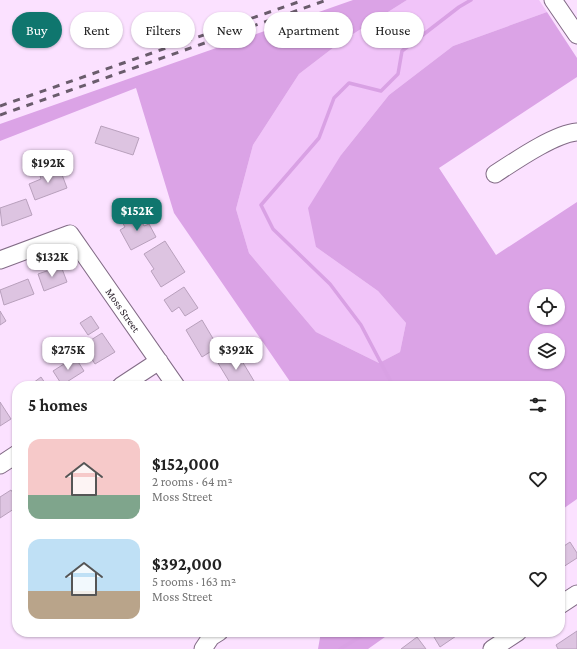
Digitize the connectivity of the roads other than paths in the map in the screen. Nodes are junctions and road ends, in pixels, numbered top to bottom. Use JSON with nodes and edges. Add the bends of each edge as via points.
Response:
{"nodes":[{"id":1,"x":553,"y":0,"type":"edge"},
{"id":2,"x":577,"y":35,"type":"edge"},
{"id":3,"x":577,"y":132,"type":"edge"},
{"id":4,"x":496,"y":174,"type":"dead end"},
{"id":5,"x":0,"y":260,"type":"edge"},
{"id":6,"x":159,"y":361,"type":"junction"},
{"id":7,"x":129,"y":381,"type":"edge"},
{"id":8,"x":173,"y":381,"type":"edge"},
{"id":9,"x":12,"y":457,"type":"edge"},
{"id":10,"x":0,"y":465,"type":"edge"},
{"id":11,"x":577,"y":594,"type":"edge"},
{"id":12,"x":565,"y":602,"type":"edge"},
{"id":13,"x":211,"y":637,"type":"edge"},
{"id":14,"x":510,"y":637,"type":"edge"},
{"id":15,"x":203,"y":649,"type":"edge"},
{"id":16,"x":492,"y":649,"type":"edge"}],
"edges":[{"from":1,"to":2,"type":"street"},
{"from":3,"to":4,"type":"street","via":[[561,135]]},
{"from":5,"to":6,"type":"street","name":"Moss Street","via":[[70,234]]},
{"from":6,"to":7,"type":"street"},
{"from":6,"to":8,"type":"street","name":"Moss Street"},
{"from":9,"to":10,"type":"street"},
{"from":11,"to":12,"type":"street"},
{"from":13,"to":15,"type":"street"},
{"from":14,"to":16,"type":"street"}]}
